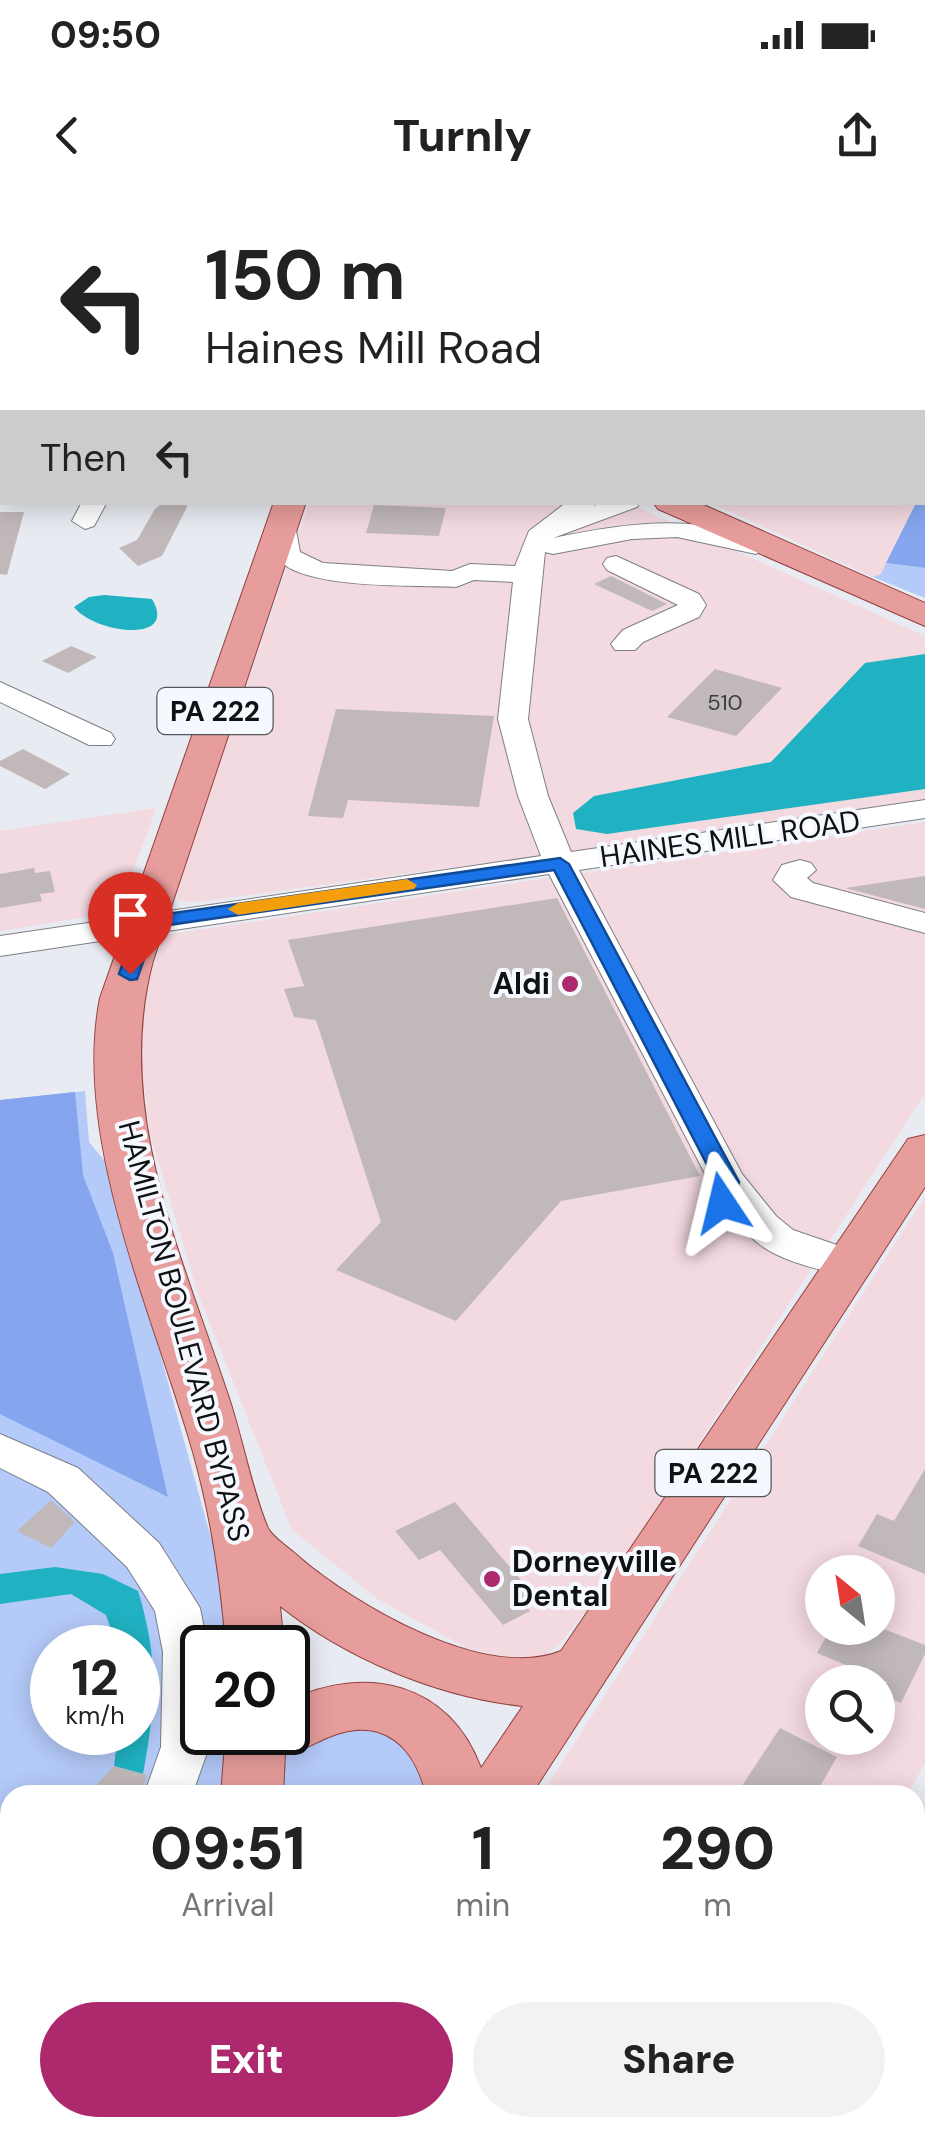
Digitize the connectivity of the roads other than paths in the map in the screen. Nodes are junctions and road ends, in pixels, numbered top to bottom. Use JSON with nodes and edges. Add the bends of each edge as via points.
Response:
{"nodes":[{"id":1,"x":581,"y":505,"type":"edge"},
{"id":2,"x":623,"y":505,"type":"edge"},
{"id":3,"x":640,"y":505,"type":"edge"},
{"id":4,"x":676,"y":505,"type":"edge"},
{"id":5,"x":718,"y":505,"type":"edge"},
{"id":6,"x":287,"y":511,"type":"edge"},
{"id":7,"x":537,"y":556,"type":"junction"},
{"id":8,"x":795,"y":559,"type":"junction"},
{"id":9,"x":616,"y":564,"type":"dead end"},
{"id":10,"x":856,"y":586,"type":"junction"},
{"id":11,"x":925,"y":616,"type":"edge"},
{"id":12,"x":625,"y":644,"type":"dead end"},
{"id":13,"x":0,"y":691,"type":"edge"},
{"id":14,"x":100,"y":739,"type":"dead end"},
{"id":15,"x":925,"y":809,"type":"edge"},
{"id":16,"x":560,"y":864,"type":"junction"},
{"id":17,"x":800,"y":870,"type":"dead end"},
{"id":18,"x":146,"y":922,"type":"junction"},
{"id":19,"x":925,"y":923,"type":"edge"},
{"id":20,"x":0,"y":946,"type":"edge"},
{"id":21,"x":925,"y":1150,"type":"edge"},
{"id":22,"x":842,"y":1274,"type":"junction"},
{"id":23,"x":0,"y":1450,"type":"edge"},
{"id":24,"x":242,"y":1540,"type":"junction"},
{"id":25,"x":253,"y":1625,"type":"edge"},
{"id":26,"x":584,"y":1666,"type":"junction"},
{"id":27,"x":310,"y":1718,"type":"edge"},
{"id":28,"x":172,"y":1785,"type":"edge"},
{"id":29,"x":455,"y":1785,"type":"edge"},
{"id":30,"x":504,"y":1785,"type":"edge"}],
"edges":[{"from":1,"to":7,"type":"street"},
{"from":2,"to":7,"type":"street"},
{"from":3,"to":7,"type":"street"},
{"from":4,"to":8,"type":"main road"},
{"from":5,"to":10,"type":"street"},
{"from":6,"to":7,"type":"street","via":[[287,553],[309,570],[456,578]]},
{"from":6,"to":18,"type":"main road","name":"HAMILTON BOULEVARD BYPASS","number":"PA 222"},
{"from":7,"to":8,"type":"street","via":[[656,526],[709,531]]},
{"from":7,"to":16,"type":"street","via":[[512,720]]},
{"from":8,"to":10,"type":"main road"},
{"from":9,"to":12,"type":"street","via":[[692,606]]},
{"from":10,"to":11,"type":"main road"},
{"from":13,"to":14,"type":"street"},
{"from":15,"to":16,"type":"street","name":"HAINES MILL ROAD"},
{"from":16,"to":18,"type":"street","name":"HAINES MILL ROAD"},
{"from":16,"to":22,"type":"street","via":[[727,1182],[722,1203],[741,1238],[760,1252]]},
{"from":17,"to":19,"type":"street","via":[[789,880],[802,890]]},
{"from":18,"to":20,"type":"street","name":"HAINES MILL ROAD"},
{"from":18,"to":24,"type":"main road","name":"HAMILTON BOULEVARD BYPASS","number":"PA 222","via":[[121,1000],[126,1137]]},
{"from":21,"to":22,"type":"main road","number":"PA 222"},
{"from":22,"to":26,"type":"main road","number":"PA 222"},
{"from":23,"to":28,"type":"street","via":[[64,1480],[143,1555],[176,1608],[186,1652],[185,1747]]},
{"from":24,"to":25,"type":"main road","name":"HAMILTON BOULEVARD BYPASS","number":"PA 222"},
{"from":24,"to":26,"type":"main road","via":[[313,1600],[427,1658],[529,1682]]},
{"from":26,"to":30,"type":"main road","number":"PA 222"},
{"from":27,"to":29,"type":"main road","via":[[350,1706],[391,1709],[436,1739],[449,1755]]}]}
